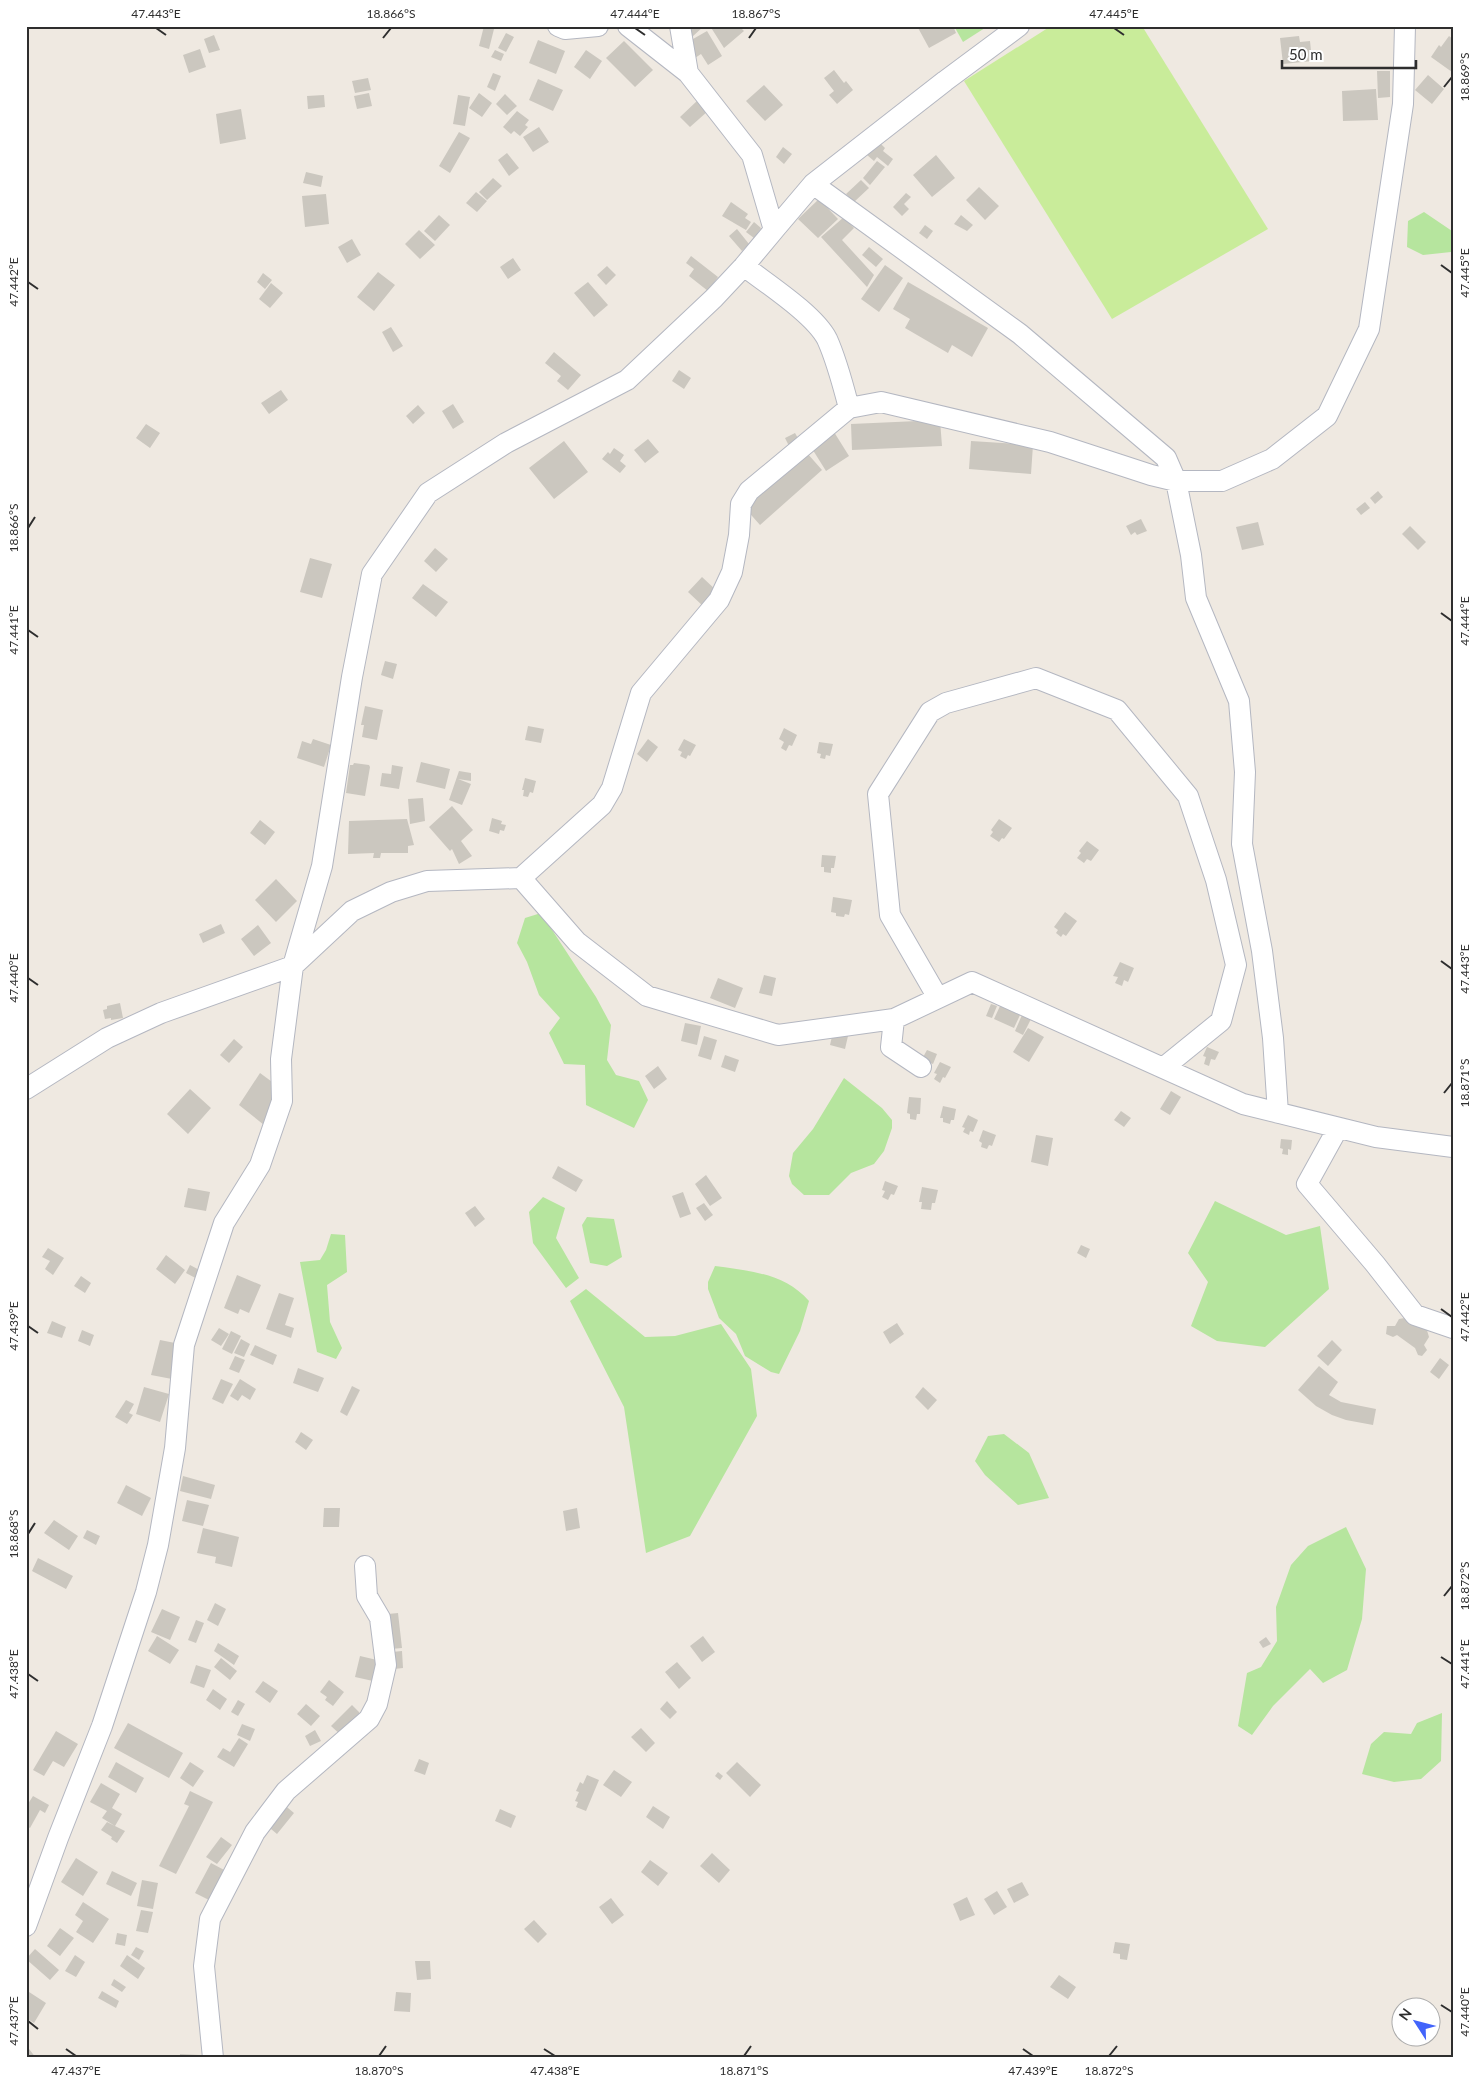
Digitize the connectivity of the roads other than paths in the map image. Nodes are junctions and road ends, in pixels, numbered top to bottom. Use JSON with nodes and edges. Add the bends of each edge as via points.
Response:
{"nodes":[{"id":1,"x":558,"y":26,"type":"edge"},
{"id":2,"x":628,"y":26,"type":"edge"},
{"id":3,"x":680,"y":26,"type":"edge"},
{"id":4,"x":1019,"y":26,"type":"edge"},
{"id":5,"x":1405,"y":26,"type":"edge"},
{"id":6,"x":586,"y":27,"type":"edge"},
{"id":7,"x":688,"y":73,"type":"junction"},
{"id":8,"x":813,"y":184,"type":"junction"},
{"id":9,"x":774,"y":230,"type":"junction"},
{"id":10,"x":744,"y":266,"type":"junction"},
{"id":11,"x":849,"y":408,"type":"junction"},
{"id":12,"x":1176,"y":482,"type":"junction"},
{"id":13,"x":521,"y":878,"type":"junction"},
{"id":14,"x":293,"y":966,"type":"junction"},
{"id":15,"x":938,"y":998,"type":"junction"},
{"id":16,"x":894,"y":1019,"type":"junction"},
{"id":17,"x":920,"y":1068,"type":"dead end"},
{"id":18,"x":1162,"y":1068,"type":"junction"},
{"id":19,"x":26,"y":1089,"type":"edge"},
{"id":20,"x":1278,"y":1113,"type":"junction"},
{"id":21,"x":1338,"y":1128,"type":"junction"},
{"id":22,"x":1453,"y":1147,"type":"edge"},
{"id":23,"x":1453,"y":1328,"type":"edge"},
{"id":24,"x":365,"y":1566,"type":"dead end"},
{"id":25,"x":26,"y":1926,"type":"edge"},
{"id":26,"x":213,"y":2058,"type":"edge"}],
"edges":[{"from":1,"to":6,"type":"street","via":[[565,29]]},
{"from":2,"to":7,"type":"street"},
{"from":3,"to":7,"type":"street"},
{"from":4,"to":8,"type":"street"},
{"from":5,"to":12,"type":"street","via":[[1403,104],[1369,330],[1327,416],[1272,459],[1222,481]]},
{"from":7,"to":9,"type":"street","via":[[752,155]]},
{"from":8,"to":9,"type":"street"},
{"from":8,"to":12,"type":"street","via":[[1020,334],[1166,458]]},
{"from":9,"to":10,"type":"street"},
{"from":10,"to":11,"type":"street","via":[[803,310],[826,337]]},
{"from":10,"to":14,"type":"street","via":[[628,380],[506,443],[428,493],[372,574],[322,866]]},
{"from":11,"to":12,"type":"street","via":[[882,402],[971,422],[1050,442]]},
{"from":11,"to":13,"type":"street","via":[[748,491],[741,504],[732,572],[719,600],[642,692],[612,788],[602,805]]},
{"from":12,"to":20,"type":"street","via":[[1196,598],[1239,701],[1245,772],[1242,844],[1263,961]]},
{"from":13,"to":14,"type":"street","via":[[427,880],[391,892],[352,911]]},
{"from":13,"to":16,"type":"street","via":[[577,942],[647,996],[778,1035]]},
{"from":14,"to":19,"type":"street","via":[[161,1013],[107,1038]]},
{"from":14,"to":25,"type":"street","via":[[281,1059],[282,1101],[260,1165],[224,1223],[184,1346],[176,1448],[146,1592],[102,1726]]},
{"from":15,"to":16,"type":"street"},
{"from":15,"to":18,"type":"street","via":[[972,982]]},
{"from":15,"to":18,"type":"street","via":[[890,915],[878,794],[930,712],[946,703],[1036,678],[1117,710],[1188,796],[1216,880],[1236,965],[1221,1021]]},
{"from":16,"to":17,"type":"street","via":[[891,1047]]},
{"from":18,"to":20,"type":"street","via":[[1244,1104]]},
{"from":20,"to":21,"type":"street"},
{"from":21,"to":22,"type":"street","via":[[1376,1137]]},
{"from":21,"to":23,"type":"street","via":[[1307,1184],[1416,1315]]},
{"from":24,"to":26,"type":"street","via":[[367,1596],[380,1618],[386,1665],[377,1704],[369,1719],[286,1791],[255,1832],[210,1919],[204,1966]]}]}
